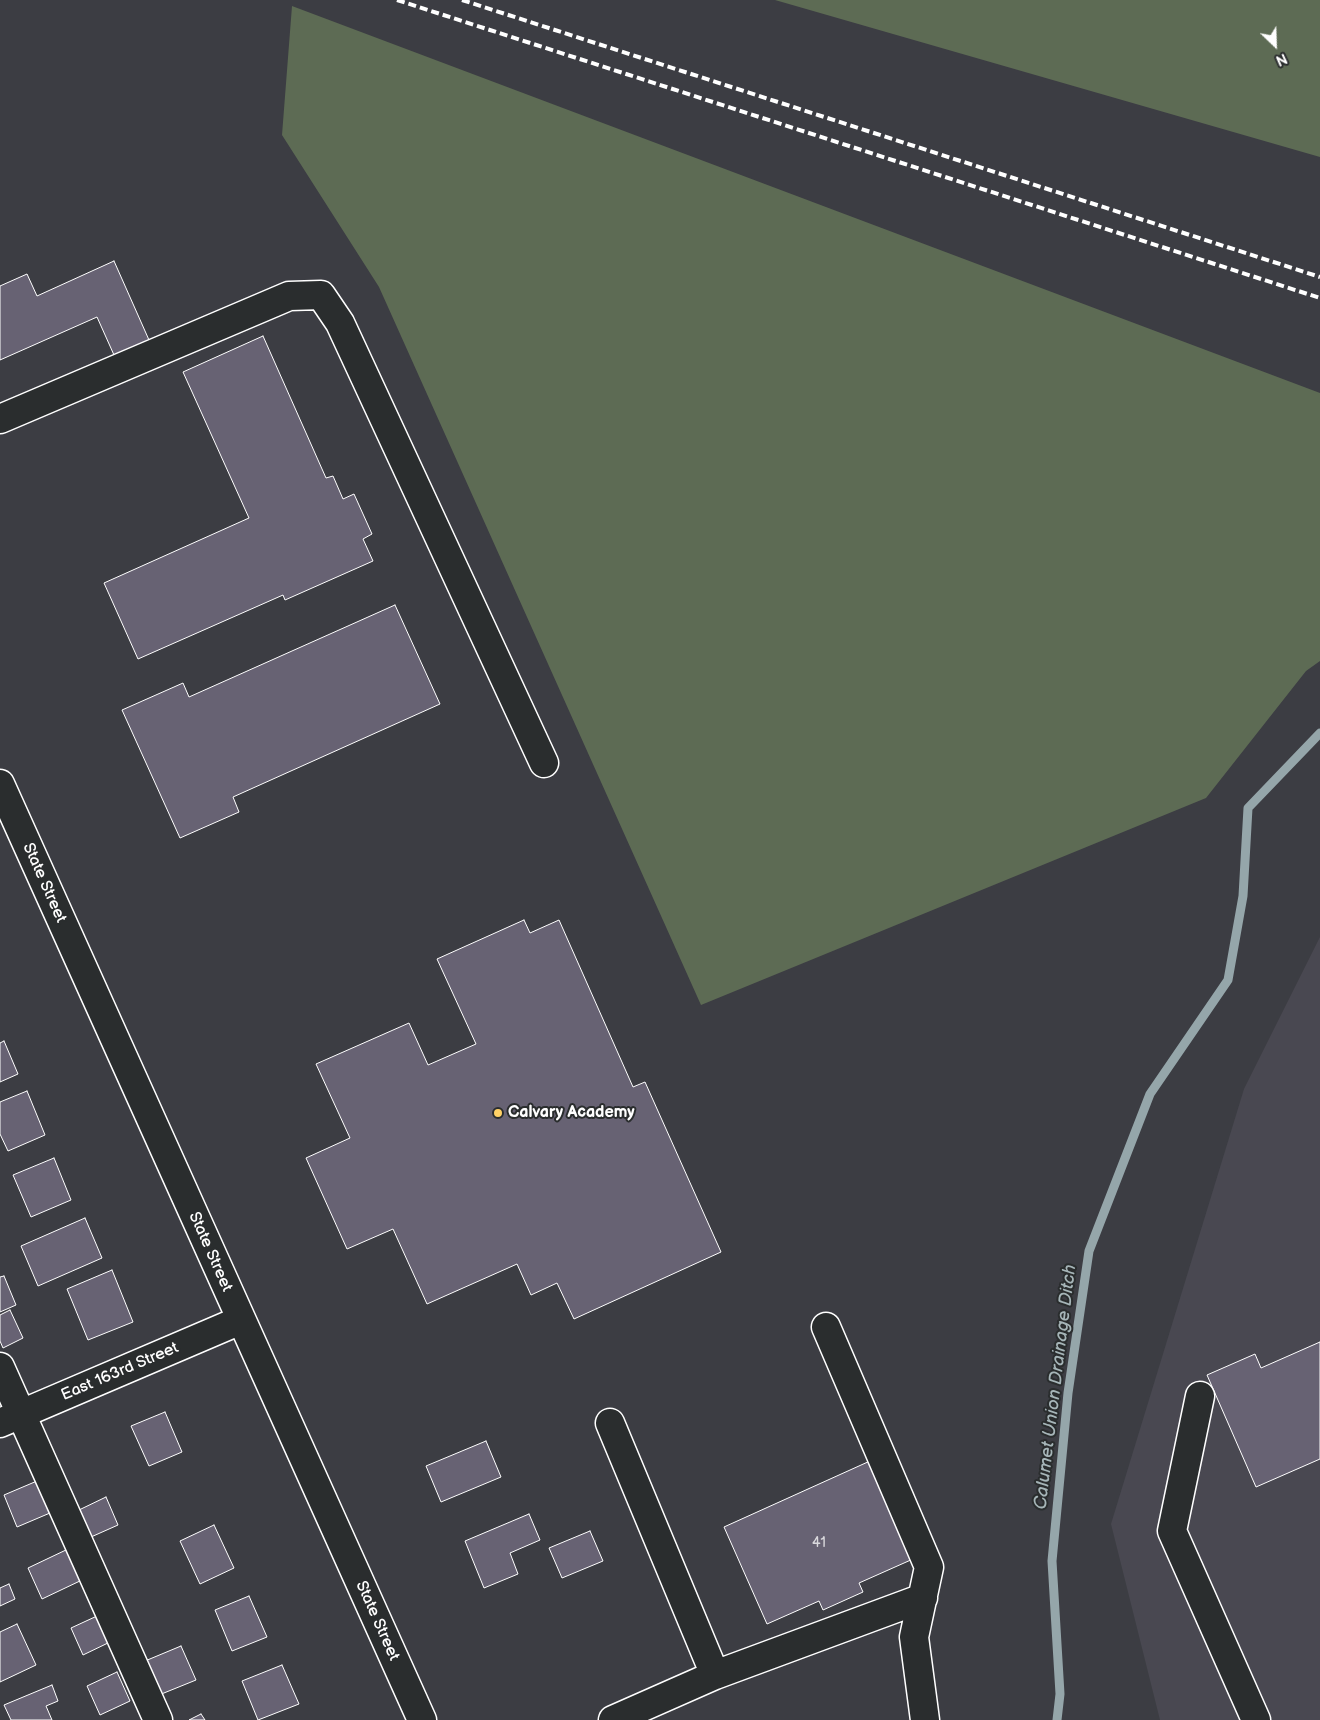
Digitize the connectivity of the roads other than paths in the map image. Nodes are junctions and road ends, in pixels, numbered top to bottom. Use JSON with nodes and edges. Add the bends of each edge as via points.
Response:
{"nodes":[{"id":1,"x":0,"y":419,"type":"edge"},
{"id":2,"x":544,"y":763,"type":"dead end"},
{"id":3,"x":0,"y":784,"type":"edge"},
{"id":4,"x":241,"y":1320,"type":"junction"},
{"id":5,"x":826,"y":1327,"type":"dead end"},
{"id":6,"x":0,"y":1367,"type":"edge"},
{"id":7,"x":1200,"y":1396,"type":"dead end"},
{"id":8,"x":10,"y":1419,"type":"edge"},
{"id":9,"x":610,"y":1423,"type":"dead end"},
{"id":10,"x":923,"y":1598,"type":"junction"},
{"id":11,"x":715,"y":1675,"type":"junction"},
{"id":12,"x":158,"y":1720,"type":"edge"},
{"id":13,"x":422,"y":1720,"type":"edge"},
{"id":14,"x":613,"y":1720,"type":"edge"},
{"id":15,"x":925,"y":1720,"type":"edge"},
{"id":16,"x":1256,"y":1720,"type":"edge"}],
"edges":[{"from":1,"to":2,"type":"street","via":[[289,296],[321,295],[340,322]]},
{"from":3,"to":4,"type":"street","name":"State Street"},
{"from":4,"to":8,"type":"street","name":"East 163rd Street"},
{"from":4,"to":13,"type":"street","name":"State Street"},
{"from":5,"to":10,"type":"street","via":[[929,1567]]},
{"from":6,"to":8,"type":"street"},
{"from":7,"to":16,"type":"street","via":[[1172,1531]]},
{"from":8,"to":12,"type":"street"},
{"from":9,"to":11,"type":"street"},
{"from":10,"to":11,"type":"street"},
{"from":10,"to":15,"type":"street","via":[[914,1637]]},
{"from":11,"to":14,"type":"street"}]}
